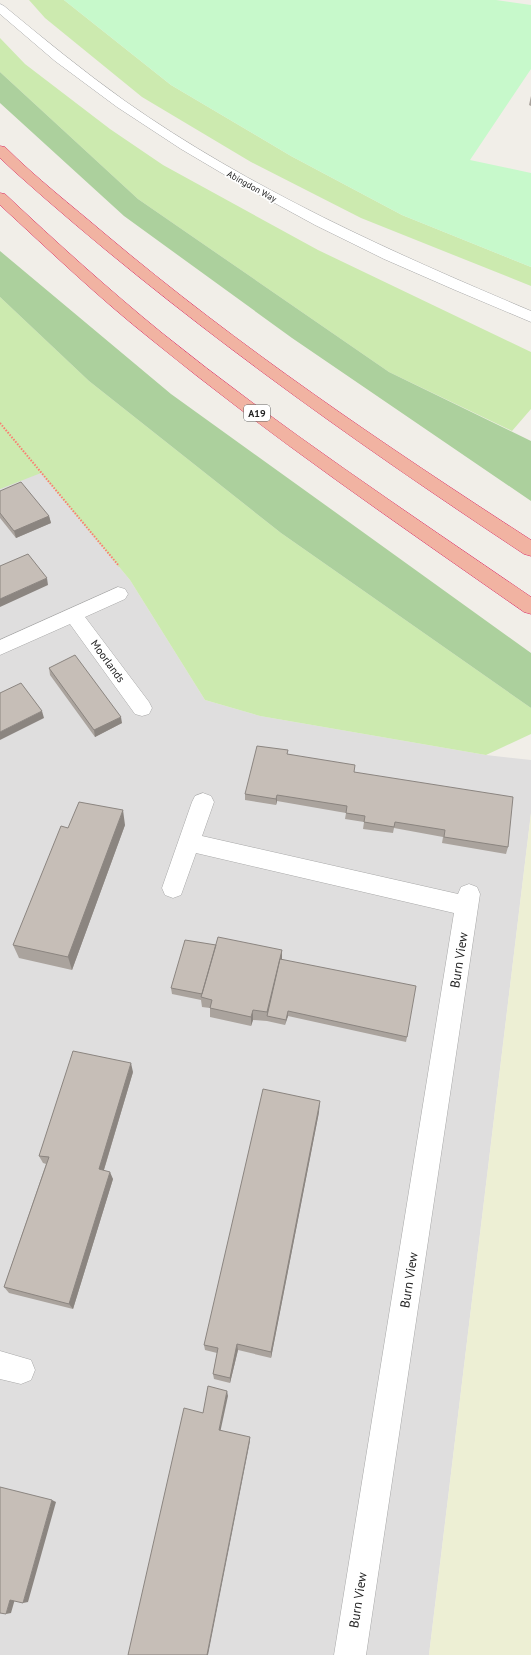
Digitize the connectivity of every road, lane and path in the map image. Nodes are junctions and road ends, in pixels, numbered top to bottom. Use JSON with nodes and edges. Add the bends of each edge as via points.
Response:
{"nodes":[{"id":1,"x":0,"y":8,"type":"edge"},
{"id":2,"x":0,"y":150,"type":"edge"},
{"id":3,"x":0,"y":197,"type":"edge"},
{"id":4,"x":531,"y":317,"type":"edge"},
{"id":5,"x":0,"y":423,"type":"edge"},
{"id":6,"x":531,"y":548,"type":"edge"},
{"id":7,"x":118,"y":594,"type":"joint"},
{"id":8,"x":531,"y":607,"type":"edge"},
{"id":9,"x":73,"y":614,"type":"junction"},
{"id":10,"x":0,"y":648,"type":"edge"},
{"id":11,"x":142,"y":708,"type":"dead end"},
{"id":12,"x":203,"y":802,"type":"dead end"},
{"id":13,"x":189,"y":842,"type":"junction"},
{"id":14,"x":173,"y":888,"type":"dead end"},
{"id":15,"x":350,"y":1655,"type":"edge"}],
"edges":[{"from":1,"to":4,"type":"street","name":"Abingdon Way","via":[[90,82],[167,136],[235,177],[337,231],[445,282]]},
{"from":2,"to":6,"type":"highway","via":[[136,269],[278,377],[460,503]]},
{"from":3,"to":8,"type":"highway","number":"A19","via":[[79,270],[185,359],[291,440]]},
{"from":5,"to":7,"type":"path","via":[[130,580]]},
{"from":7,"to":9,"type":"street"},
{"from":9,"to":10,"type":"street"},
{"from":9,"to":11,"type":"street","name":"Moorlands"},
{"from":12,"to":13,"type":"street"},
{"from":13,"to":14,"type":"street"},
{"from":13,"to":15,"type":"street","name":"Burn View","via":[[468,900]]}]}
